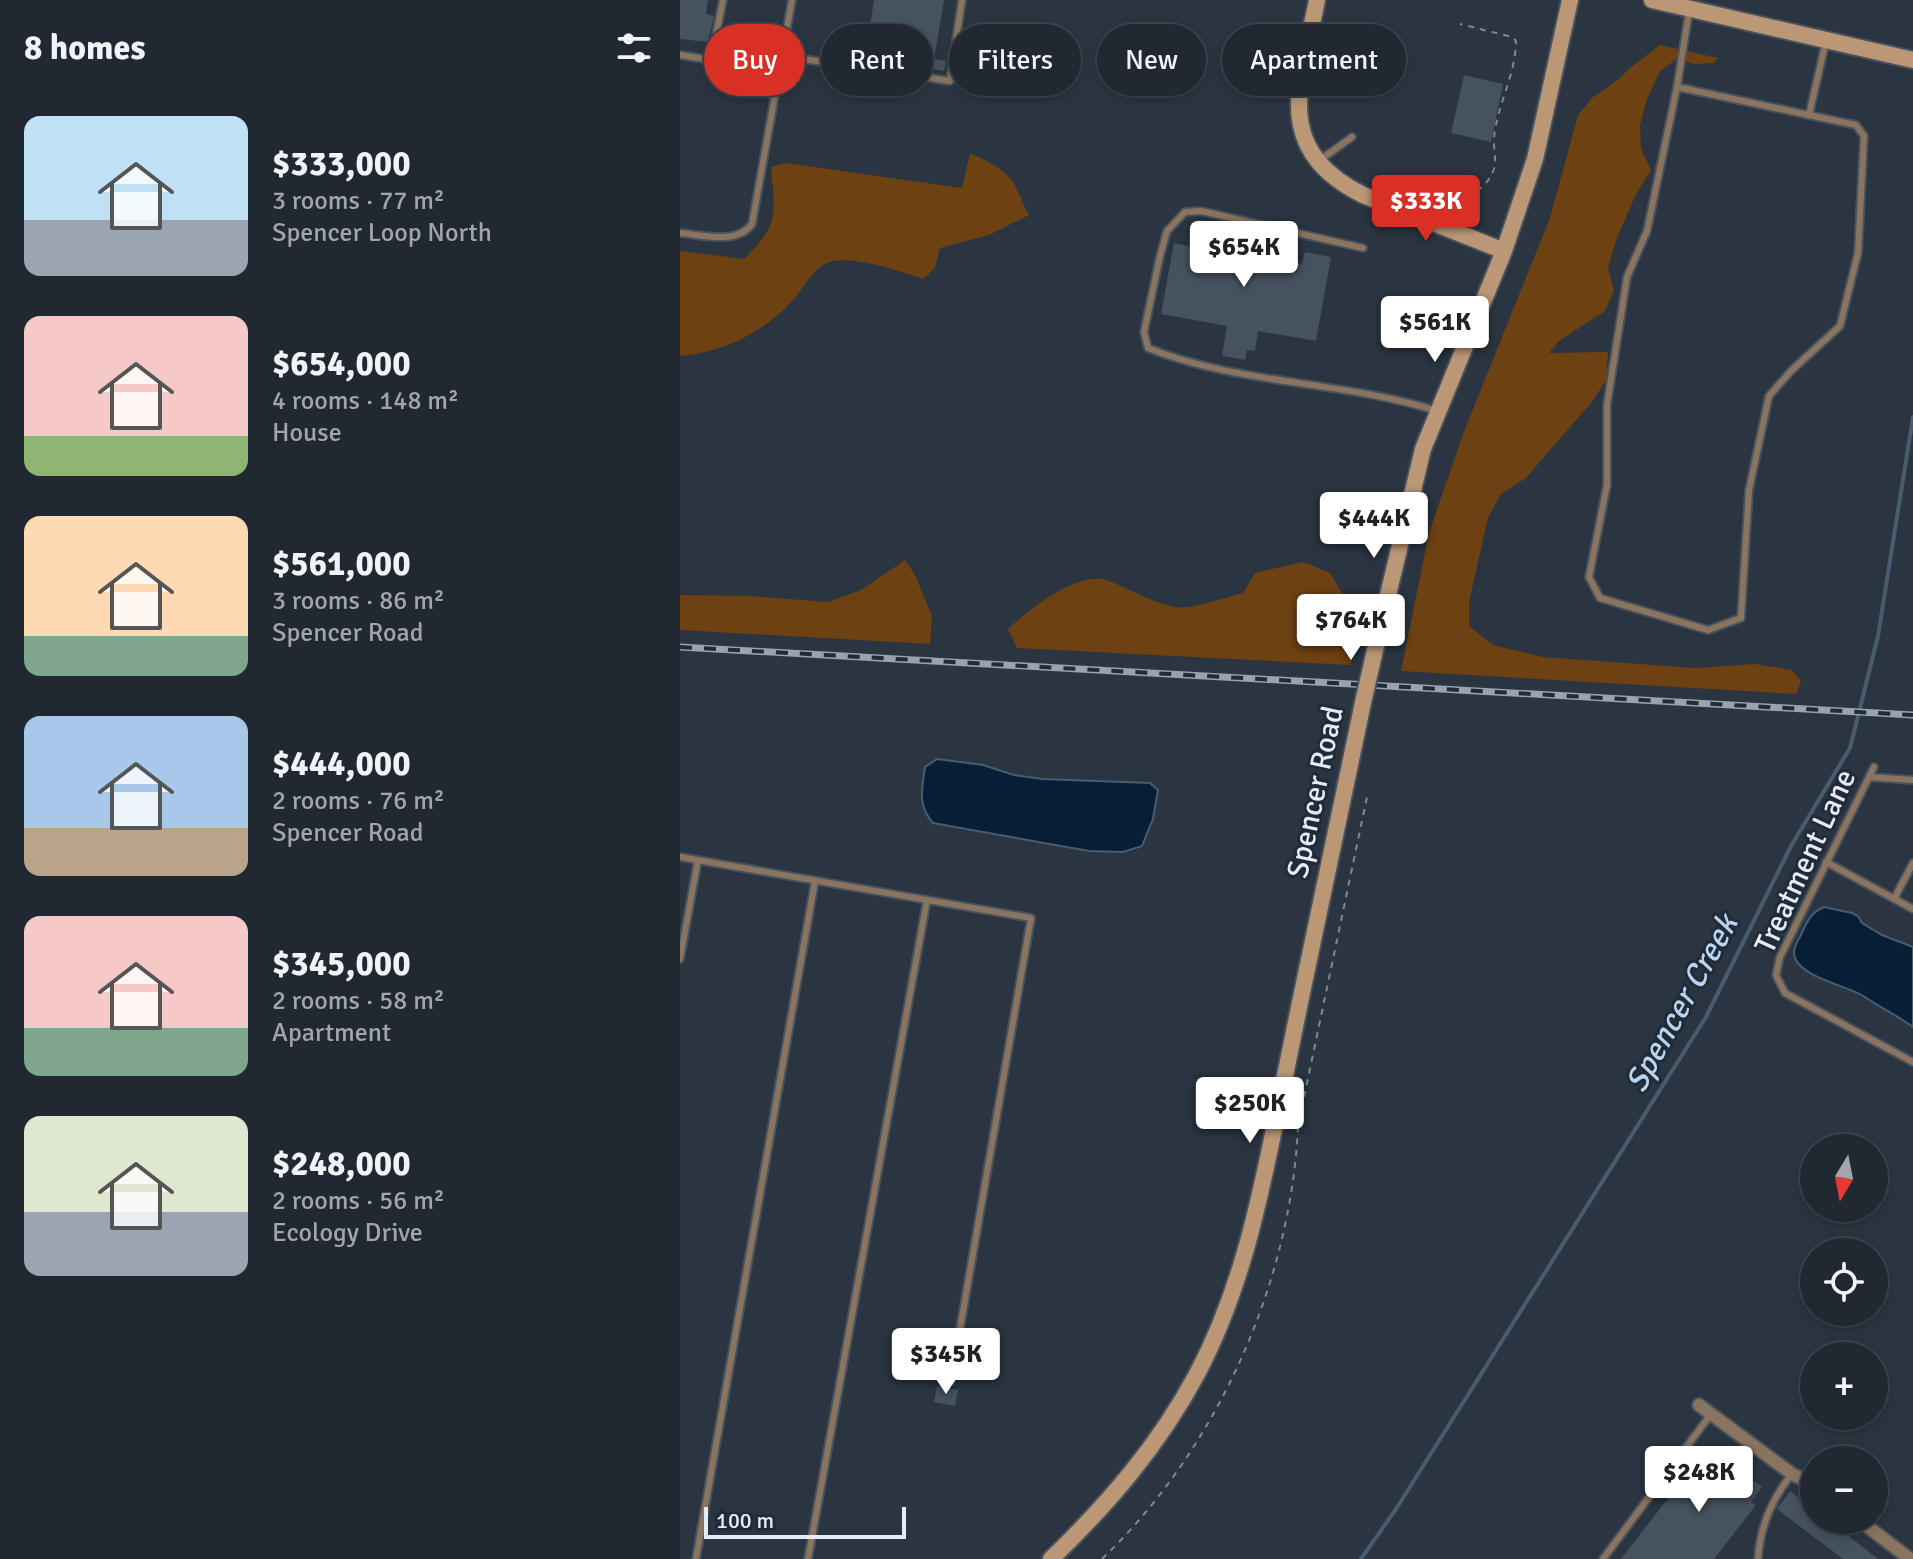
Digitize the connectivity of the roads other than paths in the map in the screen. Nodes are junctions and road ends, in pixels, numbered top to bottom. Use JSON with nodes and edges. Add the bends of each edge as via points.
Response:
{"nodes":[{"id":1,"x":723,"y":0,"type":"edge"},
{"id":2,"x":792,"y":0,"type":"edge"},
{"id":3,"x":962,"y":0,"type":"edge"},
{"id":4,"x":1317,"y":0,"type":"edge"},
{"id":5,"x":1570,"y":0,"type":"edge"},
{"id":6,"x":1652,"y":0,"type":"edge"},
{"id":7,"x":1690,"y":8,"type":"junction"},
{"id":8,"x":788,"y":24,"type":"edge"},
{"id":9,"x":1826,"y":40,"type":"junction"},
{"id":10,"x":680,"y":55,"type":"edge"},
{"id":11,"x":805,"y":59,"type":"edge"},
{"id":12,"x":1913,"y":60,"type":"edge"},
{"id":13,"x":1677,"y":87,"type":"junction"},
{"id":14,"x":776,"y":96,"type":"edge"},
{"id":15,"x":1809,"y":115,"type":"junction"},
{"id":16,"x":1352,"y":137,"type":"dead end"},
{"id":17,"x":1317,"y":162,"type":"junction"},
{"id":18,"x":680,"y":233,"type":"edge"},
{"id":19,"x":1363,"y":248,"type":"dead end"},
{"id":20,"x":1504,"y":251,"type":"junction"},
{"id":21,"x":1437,"y":411,"type":"junction"},
{"id":22,"x":1874,"y":767,"type":"dead end"},
{"id":23,"x":1869,"y":777,"type":"junction"},
{"id":24,"x":1913,"y":780,"type":"edge"},
{"id":25,"x":680,"y":857,"type":"edge"},
{"id":26,"x":698,"y":860,"type":"junction"},
{"id":27,"x":1826,"y":862,"type":"junction"},
{"id":28,"x":1913,"y":863,"type":"edge"},
{"id":29,"x":815,"y":881,"type":"junction"},
{"id":30,"x":1894,"y":899,"type":"junction"},
{"id":31,"x":927,"y":900,"type":"junction"},
{"id":32,"x":1913,"y":909,"type":"edge"},
{"id":33,"x":680,"y":959,"type":"edge"},
{"id":34,"x":1913,"y":1062,"type":"edge"},
{"id":35,"x":951,"y":1381,"type":"dead end"},
{"id":36,"x":1699,"y":1405,"type":"dead end"},
{"id":37,"x":1711,"y":1414,"type":"junction"},
{"id":38,"x":1792,"y":1474,"type":"junction"},
{"id":39,"x":1800,"y":1478,"type":"edge"},
{"id":40,"x":1877,"y":1534,"type":"edge"},
{"id":41,"x":696,"y":1559,"type":"edge"},
{"id":42,"x":808,"y":1559,"type":"edge"},
{"id":43,"x":1051,"y":1559,"type":"edge"},
{"id":44,"x":1603,"y":1559,"type":"edge"},
{"id":45,"x":1758,"y":1559,"type":"edge"},
{"id":46,"x":1910,"y":1559,"type":"edge"}],
"edges":[{"from":1,"to":10,"type":"lane","via":[[711,60]]},
{"from":2,"to":8,"type":"lane"},
{"from":3,"to":11,"type":"lane","via":[[950,81]]},
{"from":4,"to":17,"type":"main road","via":[[1298,102],[1301,131]]},
{"from":5,"to":20,"type":"main road","name":"Spencer Road","via":[[1535,159]]},
{"from":6,"to":7,"type":"main road"},
{"from":7,"to":9,"type":"main road"},
{"from":7,"to":13,"type":"lane"},
{"from":9,"to":12,"type":"main road"},
{"from":9,"to":15,"type":"lane"},
{"from":13,"to":15,"type":"lane"},
{"from":13,"to":15,"type":"lane","via":[[1647,231],[1627,277],[1607,405],[1607,485],[1589,577],[1600,598],[1708,630],[1741,618],[1749,490],[1769,396],[1840,326],[1858,253],[1864,136],[1856,125]]},
{"from":14,"to":18,"type":"lane","via":[[752,224],[747,231],[723,238]]},
{"from":16,"to":17,"type":"lane"},
{"from":17,"to":20,"type":"main road","via":[[1363,195]]},
{"from":19,"to":21,"type":"lane","via":[[1201,211],[1185,212],[1167,231],[1144,332],[1148,348],[1175,359]]},
{"from":20,"to":21,"type":"main road","name":"Spencer Road"},
{"from":21,"to":43,"type":"main road","name":"Spencer Road","bridge":true,"via":[[1411,492],[1261,1188],[1233,1290],[1197,1373],[1148,1452],[1090,1522]]},
{"from":22,"to":23,"type":"lane","name":"Treatment Lane"},
{"from":23,"to":24,"type":"lane"},
{"from":23,"to":27,"type":"lane","name":"Treatment Lane"},
{"from":25,"to":26,"type":"lane"},
{"from":26,"to":29,"type":"lane"},
{"from":26,"to":33,"type":"lane"},
{"from":27,"to":30,"type":"lane"},
{"from":27,"to":34,"type":"lane","name":"Treatment Lane","via":[[1776,975],[1785,993]]},
{"from":28,"to":30,"type":"lane"},
{"from":29,"to":31,"type":"lane"},
{"from":29,"to":41,"type":"lane"},
{"from":30,"to":32,"type":"lane"},
{"from":31,"to":35,"type":"lane","via":[[1031,918]]},
{"from":31,"to":42,"type":"lane"},
{"from":36,"to":37,"type":"street"},
{"from":37,"to":38,"type":"street"},
{"from":37,"to":44,"type":"lane"},
{"from":38,"to":39,"type":"street"},
{"from":38,"to":45,"type":"lane","via":[[1774,1497]]},
{"from":40,"to":46,"type":"street"}]}
